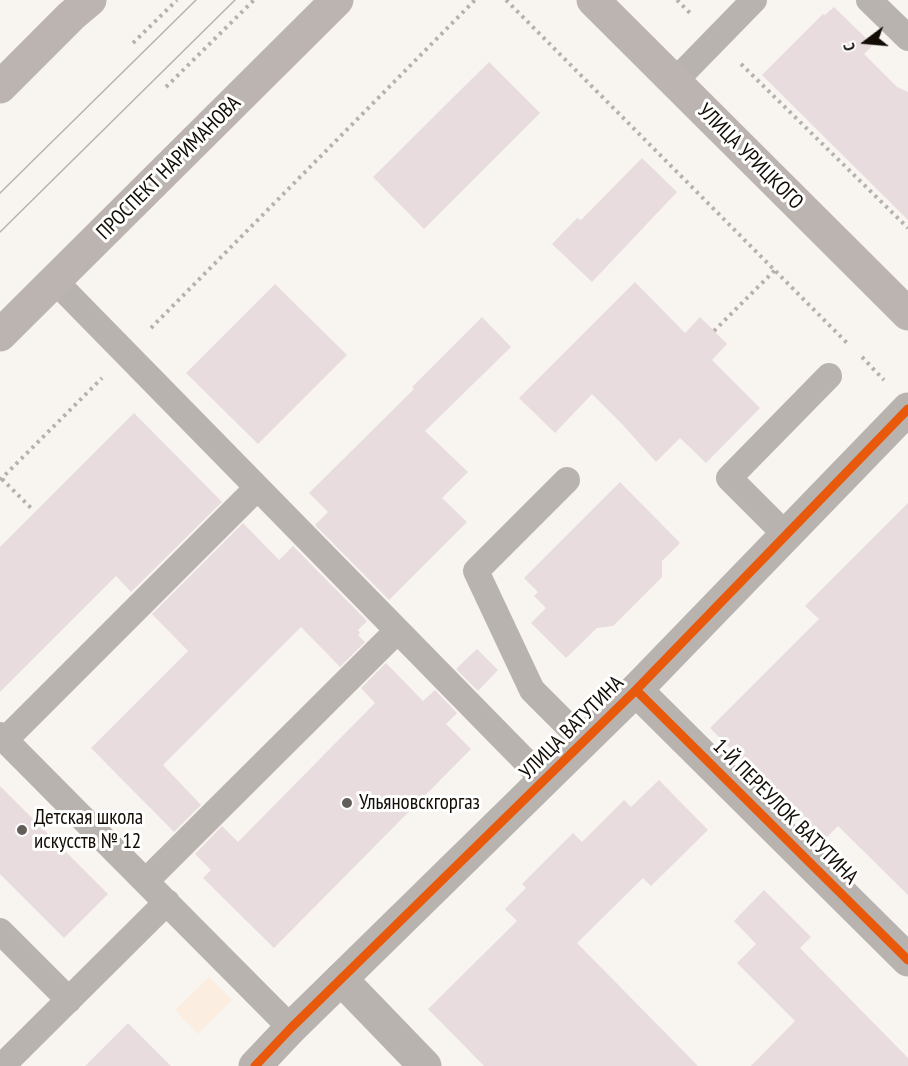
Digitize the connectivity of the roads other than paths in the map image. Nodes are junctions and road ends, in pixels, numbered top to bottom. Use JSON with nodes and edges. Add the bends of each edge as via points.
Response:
{"nodes":[{"id":1,"x":90,"y":0,"type":"edge"},
{"id":2,"x":337,"y":0,"type":"edge"},
{"id":3,"x":592,"y":0,"type":"edge"},
{"id":4,"x":754,"y":0,"type":"edge"},
{"id":5,"x":869,"y":0,"type":"edge"},
{"id":6,"x":908,"y":39,"type":"edge"},
{"id":7,"x":674,"y":82,"type":"junction"},
{"id":8,"x":0,"y":87,"type":"edge"},
{"id":9,"x":55,"y":281,"type":"junction"},
{"id":10,"x":908,"y":314,"type":"edge"},
{"id":11,"x":0,"y":335,"type":"edge"},
{"id":12,"x":829,"y":376,"type":"dead end"},
{"id":13,"x":908,"y":409,"type":"edge"},
{"id":14,"x":567,"y":480,"type":"dead end"},
{"id":15,"x":257,"y":488,"type":"junction"},
{"id":16,"x":786,"y":535,"type":"junction"},
{"id":17,"x":397,"y":631,"type":"junction"},
{"id":18,"x":636,"y":690,"type":"junction"},
{"id":19,"x":2,"y":738,"type":"edge"},
{"id":20,"x":584,"y":742,"type":"junction"},
{"id":21,"x":545,"y":781,"type":"junction"},
{"id":22,"x":146,"y":881,"type":"junction"},
{"id":23,"x":167,"y":902,"type":"junction"},
{"id":24,"x":0,"y":931,"type":"edge"},
{"id":25,"x":908,"y":960,"type":"edge"},
{"id":26,"x":341,"y":979,"type":"junction"},
{"id":27,"x":69,"y":1000,"type":"junction"},
{"id":28,"x":291,"y":1028,"type":"junction"},
{"id":29,"x":2,"y":1066,"type":"edge"},
{"id":30,"x":255,"y":1066,"type":"edge"},
{"id":31,"x":425,"y":1066,"type":"edge"}],
"edges":[{"from":1,"to":8,"type":"main road"},
{"from":2,"to":9,"type":"main road","name":"ПРОСПЕКТ НАРИМАНОВА"},
{"from":3,"to":7,"type":"main road","name":"УЛИЦА УРИЦКОГО"},
{"from":4,"to":7,"type":"lane"},
{"from":5,"to":6,"type":"lane"},
{"from":7,"to":10,"type":"main road","name":"УЛИЦА УРИЦКОГО"},
{"from":9,"to":11,"type":"main road","name":"ПРОСПЕКТ НАРИМАНОВА"},
{"from":9,"to":15,"type":"lane"},
{"from":12,"to":16,"type":"lane","via":[[729,478]]},
{"from":13,"to":16,"type":"street","name":"УЛИЦА ВАТУТИНА"},
{"from":14,"to":20,"type":"lane","via":[[476,571],[532,690]]},
{"from":15,"to":17,"type":"lane"},
{"from":15,"to":19,"type":"lane"},
{"from":16,"to":18,"type":"street","name":"УЛИЦА ВАТУТИНА"},
{"from":17,"to":21,"type":"lane"},
{"from":17,"to":22,"type":"lane"},
{"from":18,"to":20,"type":"street","name":"УЛИЦА ВАТУТИНА"},
{"from":18,"to":25,"type":"street","name":"1-Й ПЕРЕУЛОК ВАТУТИНА"},
{"from":19,"to":22,"type":"lane"},
{"from":20,"to":21,"type":"street","name":"УЛИЦА ВАТУТИНА"},
{"from":21,"to":26,"type":"street","name":"УЛИЦА ВАТУТИНА"},
{"from":22,"to":23,"type":"lane"},
{"from":23,"to":27,"type":"lane"},
{"from":23,"to":28,"type":"lane"},
{"from":24,"to":27,"type":"lane"},
{"from":26,"to":28,"type":"street","name":"УЛИЦА ВАТУТИНА"},
{"from":26,"to":31,"type":"street"},
{"from":27,"to":29,"type":"lane"},
{"from":28,"to":30,"type":"street","name":"УЛИЦА ВАТУТИНА"}]}
